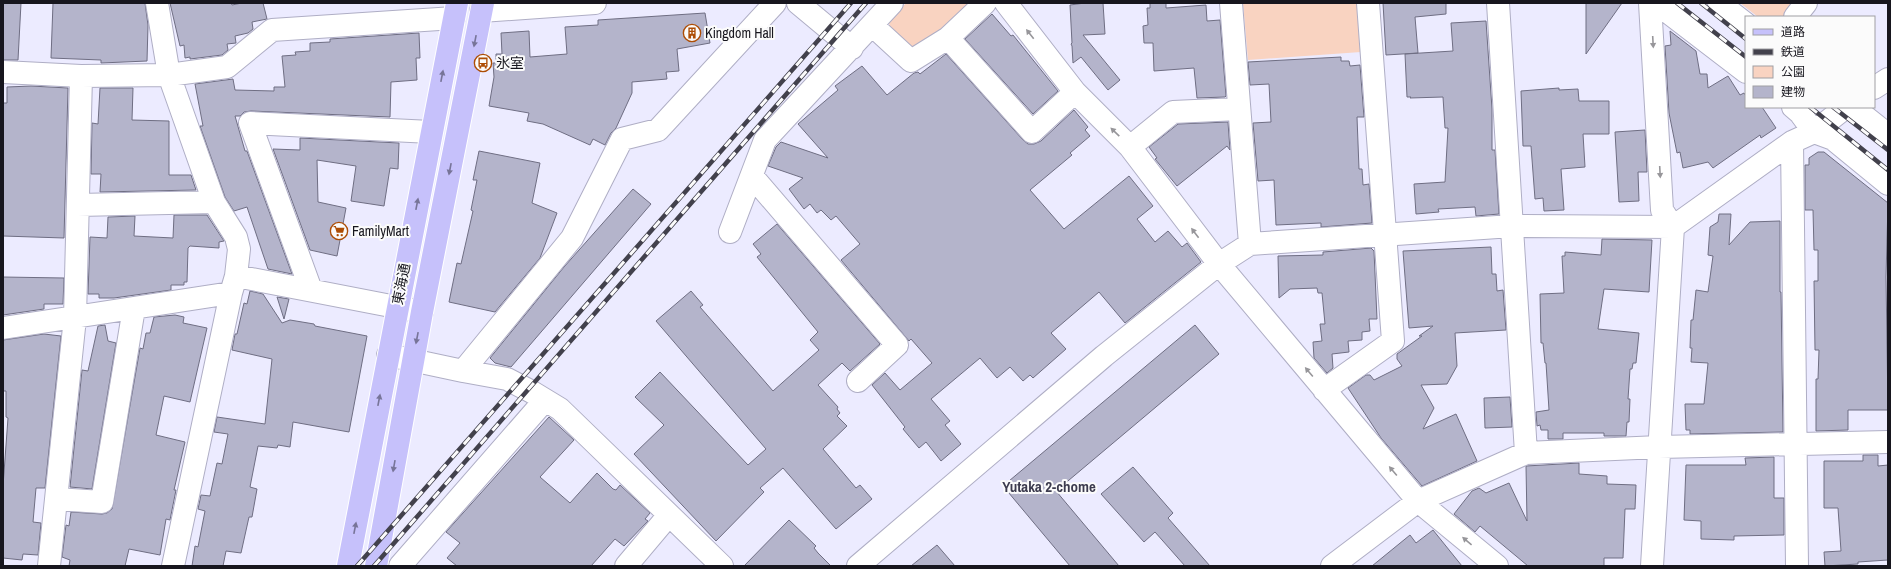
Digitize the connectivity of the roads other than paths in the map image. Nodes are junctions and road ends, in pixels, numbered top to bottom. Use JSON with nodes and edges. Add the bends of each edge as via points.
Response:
{"nodes":[{"id":1,"x":157,"y":3,"type":"edge"},
{"id":2,"x":595,"y":3,"type":"edge"},
{"id":3,"x":775,"y":3,"type":"edge"},
{"id":4,"x":798,"y":3,"type":"edge"},
{"id":5,"x":892,"y":3,"type":"edge"},
{"id":6,"x":985,"y":3,"type":"edge"},
{"id":7,"x":1006,"y":3,"type":"edge"},
{"id":8,"x":1231,"y":3,"type":"edge"},
{"id":9,"x":1368,"y":3,"type":"edge"},
{"id":10,"x":1498,"y":3,"type":"edge"},
{"id":11,"x":1650,"y":3,"type":"edge"},
{"id":12,"x":1656,"y":3,"type":"edge"},
{"id":13,"x":1719,"y":3,"type":"edge"},
{"id":14,"x":1806,"y":3,"type":"edge"},
{"id":15,"x":482,"y":7,"type":"edge"},
{"id":16,"x":455,"y":11,"type":"edge"},
{"id":17,"x":1796,"y":16,"type":"edge"},
{"id":18,"x":1745,"y":23,"type":"edge"},
{"id":19,"x":873,"y":26,"type":"junction"},
{"id":20,"x":948,"y":38,"type":"junction"},
{"id":21,"x":852,"y":48,"type":"junction"},
{"id":22,"x":1745,"y":71,"type":"edge"},
{"id":23,"x":3,"y":72,"type":"edge"},
{"id":24,"x":169,"y":75,"type":"junction"},
{"id":25,"x":82,"y":76,"type":"junction"},
{"id":26,"x":1888,"y":79,"type":"edge"},
{"id":27,"x":1875,"y":87,"type":"edge"},
{"id":28,"x":1075,"y":92,"type":"junction"},
{"id":29,"x":1239,"y":108,"type":"junction"},
{"id":30,"x":1794,"y":108,"type":"edge"},
{"id":31,"x":1845,"y":108,"type":"edge"},
{"id":32,"x":1854,"y":108,"type":"edge"},
{"id":33,"x":431,"y":132,"type":"junction"},
{"id":34,"x":1814,"y":132,"type":"junction"},
{"id":35,"x":1888,"y":135,"type":"edge"},
{"id":36,"x":1792,"y":142,"type":"junction"},
{"id":37,"x":1130,"y":147,"type":"junction"},
{"id":38,"x":752,"y":176,"type":"junction"},
{"id":39,"x":1888,"y":184,"type":"edge"},
{"id":40,"x":214,"y":202,"type":"junction"},
{"id":41,"x":78,"y":205,"type":"junction"},
{"id":42,"x":1512,"y":226,"type":"junction"},
{"id":43,"x":1672,"y":227,"type":"junction"},
{"id":44,"x":730,"y":232,"type":"dead end"},
{"id":45,"x":1385,"y":234,"type":"junction"},
{"id":46,"x":1250,"y":244,"type":"junction"},
{"id":47,"x":1219,"y":264,"type":"junction"},
{"id":48,"x":233,"y":284,"type":"junction"},
{"id":49,"x":311,"y":290,"type":"junction"},
{"id":50,"x":397,"y":307,"type":"junction"},
{"id":51,"x":134,"y":308,"type":"junction"},
{"id":52,"x":422,"y":312,"type":"junction"},
{"id":53,"x":75,"y":318,"type":"junction"},
{"id":54,"x":3,"y":328,"type":"edge"},
{"id":55,"x":388,"y":355,"type":"junction"},
{"id":56,"x":413,"y":360,"type":"junction"},
{"id":57,"x":463,"y":371,"type":"junction"},
{"id":58,"x":858,"y":381,"type":"dead end"},
{"id":59,"x":1324,"y":390,"type":"junction"},
{"id":60,"x":545,"y":400,"type":"junction"},
{"id":61,"x":1888,"y":442,"type":"edge"},
{"id":62,"x":1797,"y":446,"type":"junction"},
{"id":63,"x":1659,"y":447,"type":"junction"},
{"id":64,"x":1526,"y":453,"type":"junction"},
{"id":65,"x":56,"y":499,"type":"junction"},
{"id":66,"x":1418,"y":501,"type":"junction"},
{"id":67,"x":669,"y":515,"type":"junction"},
{"id":68,"x":49,"y":566,"type":"edge"},
{"id":69,"x":173,"y":566,"type":"edge"},
{"id":70,"x":348,"y":566,"type":"edge"},
{"id":71,"x":376,"y":566,"type":"edge"},
{"id":72,"x":400,"y":566,"type":"edge"},
{"id":73,"x":626,"y":566,"type":"edge"},
{"id":74,"x":722,"y":566,"type":"edge"},
{"id":75,"x":858,"y":566,"type":"edge"},
{"id":76,"x":1332,"y":566,"type":"edge"},
{"id":77,"x":1497,"y":566,"type":"edge"},
{"id":78,"x":1652,"y":566,"type":"edge"},
{"id":79,"x":1797,"y":566,"type":"edge"}],
"edges":[{"from":1,"to":24,"type":"street"},
{"from":2,"to":15,"type":"street"},
{"from":3,"to":57,"type":"street","via":[[658,130],[622,139],[572,238]]},
{"from":4,"to":21,"type":"street"},
{"from":5,"to":19,"type":"street"},
{"from":6,"to":20,"type":"street"},
{"from":28,"to":7,"type":"street","one_way":true},
{"from":8,"to":29,"type":"street"},
{"from":9,"to":45,"type":"street"},
{"from":10,"to":42,"type":"street"},
{"from":11,"to":43,"type":"street","one_way":true,"via":[[1662,210]]},
{"from":12,"to":22,"type":"street"},
{"from":13,"to":18,"type":"street"},
{"from":14,"to":17,"type":"street"},
{"from":15,"to":52,"type":"main road","name":"東海通","one_way":true},
{"from":16,"to":24,"type":"street","via":[[272,30],[227,66]]},
{"from":33,"to":16,"type":"main road","name":"東海通","one_way":true},
{"from":19,"to":20,"type":"street","via":[[911,61]]},
{"from":19,"to":21,"type":"street"},
{"from":20,"to":28,"type":"street","via":[[1032,132]]},
{"from":21,"to":38,"type":"street","via":[[766,140]]},
{"from":23,"to":25,"type":"street"},
{"from":24,"to":25,"type":"street"},
{"from":24,"to":40,"type":"street"},
{"from":25,"to":41,"type":"street"},
{"from":26,"to":27,"type":"street"},
{"from":37,"to":28,"type":"street","one_way":true},
{"from":29,"to":37,"type":"street","via":[[1173,112]]},
{"from":29,"to":46,"type":"street"},
{"from":30,"to":34,"type":"street"},
{"from":31,"to":34,"type":"street"},
{"from":32,"to":35,"type":"street"},
{"from":33,"to":49,"type":"street","via":[[250,123]]},
{"from":50,"to":33,"type":"main road","name":"東海通","one_way":true},
{"from":34,"to":36,"type":"street"},
{"from":34,"to":39,"type":"street","via":[[1833,139]]},
{"from":36,"to":43,"type":"street"},
{"from":36,"to":62,"type":"street"},
{"from":47,"to":37,"type":"street","one_way":true},
{"from":38,"to":44,"type":"street"},
{"from":38,"to":58,"type":"street","via":[[897,345]]},
{"from":40,"to":41,"type":"street"},
{"from":40,"to":48,"type":"street","via":[[236,237],[239,250]]},
{"from":41,"to":53,"type":"street"},
{"from":42,"to":43,"type":"street"},
{"from":42,"to":45,"type":"street"},
{"from":42,"to":64,"type":"street"},
{"from":43,"to":63,"type":"street"},
{"from":45,"to":46,"type":"street"},
{"from":45,"to":59,"type":"street","via":[[1393,341]]},
{"from":46,"to":47,"type":"street"},
{"from":59,"to":47,"type":"street","one_way":true},
{"from":47,"to":75,"type":"street","via":[[1104,356]]},
{"from":48,"to":49,"type":"street"},
{"from":48,"to":51,"type":"street"},
{"from":48,"to":69,"type":"street"},
{"from":49,"to":50,"type":"street"},
{"from":50,"to":52,"type":"street"},
{"from":50,"to":55,"type":"main road","name":"東海通"},
{"from":51,"to":53,"type":"street"},
{"from":51,"to":65,"type":"street","via":[[102,502]]},
{"from":52,"to":56,"type":"main road","name":"東海通","one_way":true},
{"from":53,"to":54,"type":"street"},
{"from":53,"to":65,"type":"street"},
{"from":55,"to":56,"type":"street"},
{"from":70,"to":55,"type":"main road","name":"東海通","one_way":true},
{"from":56,"to":57,"type":"street"},
{"from":56,"to":71,"type":"main road","name":"東海通","one_way":true},
{"from":57,"to":60,"type":"street","via":[[507,379]]},
{"from":66,"to":59,"type":"street","one_way":true},
{"from":60,"to":67,"type":"street","via":[[560,409]]},
{"from":60,"to":72,"type":"street"},
{"from":61,"to":62,"type":"street"},
{"from":62,"to":63,"type":"street"},
{"from":62,"to":79,"type":"street"},
{"from":63,"to":64,"type":"street"},
{"from":63,"to":78,"type":"street"},
{"from":64,"to":66,"type":"street"},
{"from":65,"to":68,"type":"street"},
{"from":66,"to":76,"type":"street"},
{"from":77,"to":66,"type":"street","one_way":true},
{"from":67,"to":73,"type":"street"},
{"from":67,"to":74,"type":"street"}]}
